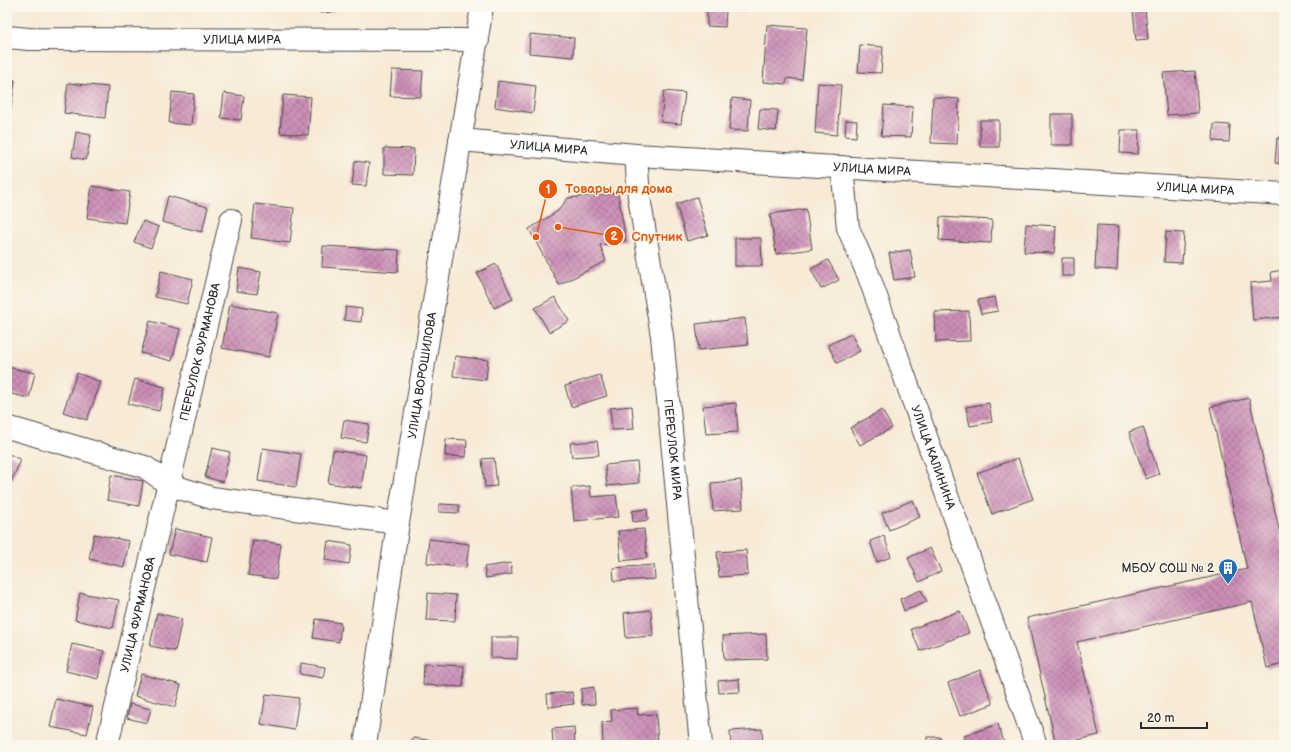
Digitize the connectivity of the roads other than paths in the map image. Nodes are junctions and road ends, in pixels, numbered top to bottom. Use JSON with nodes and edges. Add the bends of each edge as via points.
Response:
{"nodes":[{"id":1,"x":482,"y":7,"type":"edge"},
{"id":2,"x":7,"y":37,"type":"edge"},
{"id":3,"x":478,"y":40,"type":"junction"},
{"id":4,"x":460,"y":140,"type":"junction"},
{"id":5,"x":636,"y":155,"type":"junction"},
{"id":6,"x":842,"y":167,"type":"junction"},
{"id":7,"x":1284,"y":194,"type":"edge"},
{"id":8,"x":231,"y":220,"type":"dead end"},
{"id":9,"x":7,"y":427,"type":"edge"},
{"id":10,"x":170,"y":485,"type":"junction"},
{"id":11,"x":398,"y":523,"type":"junction"},
{"id":12,"x":107,"y":745,"type":"edge"},
{"id":13,"x":365,"y":745,"type":"edge"},
{"id":14,"x":701,"y":745,"type":"edge"},
{"id":15,"x":1036,"y":745,"type":"edge"}],
"edges":[{"from":1,"to":3,"type":"street","name":"УЛИЦА ВОРОШИЛОВА"},
{"from":2,"to":3,"type":"street","name":"УЛИЦА МИРА"},
{"from":3,"to":4,"type":"street","name":"УЛИЦА ВОРОШИЛОВА"},
{"from":4,"to":5,"type":"street","name":"УЛИЦА МИРА"},
{"from":4,"to":11,"type":"street","name":"УЛИЦА ВОРОШИЛОВА"},
{"from":5,"to":6,"type":"street","name":"УЛИЦА МИРА"},
{"from":5,"to":14,"type":"street","name":"ПЕРЕУЛОК МИРА","via":[[639,198],[662,336]]},
{"from":6,"to":7,"type":"street","name":"УЛИЦА МИРА"},
{"from":6,"to":15,"type":"street","name":"УЛИЦА КАЛИНИНА","via":[[848,228],[868,274]]},
{"from":8,"to":10,"type":"street","name":"ПЕРЕУЛОК ФУРМАНОВА"},
{"from":9,"to":10,"type":"street","via":[[145,468]]},
{"from":10,"to":11,"type":"street","via":[[212,498]]},
{"from":10,"to":12,"type":"street","name":"УЛИЦА ФУРМАНОВА"},
{"from":11,"to":13,"type":"street","name":"УЛИЦА ВОРОШИЛОВА"}]}
